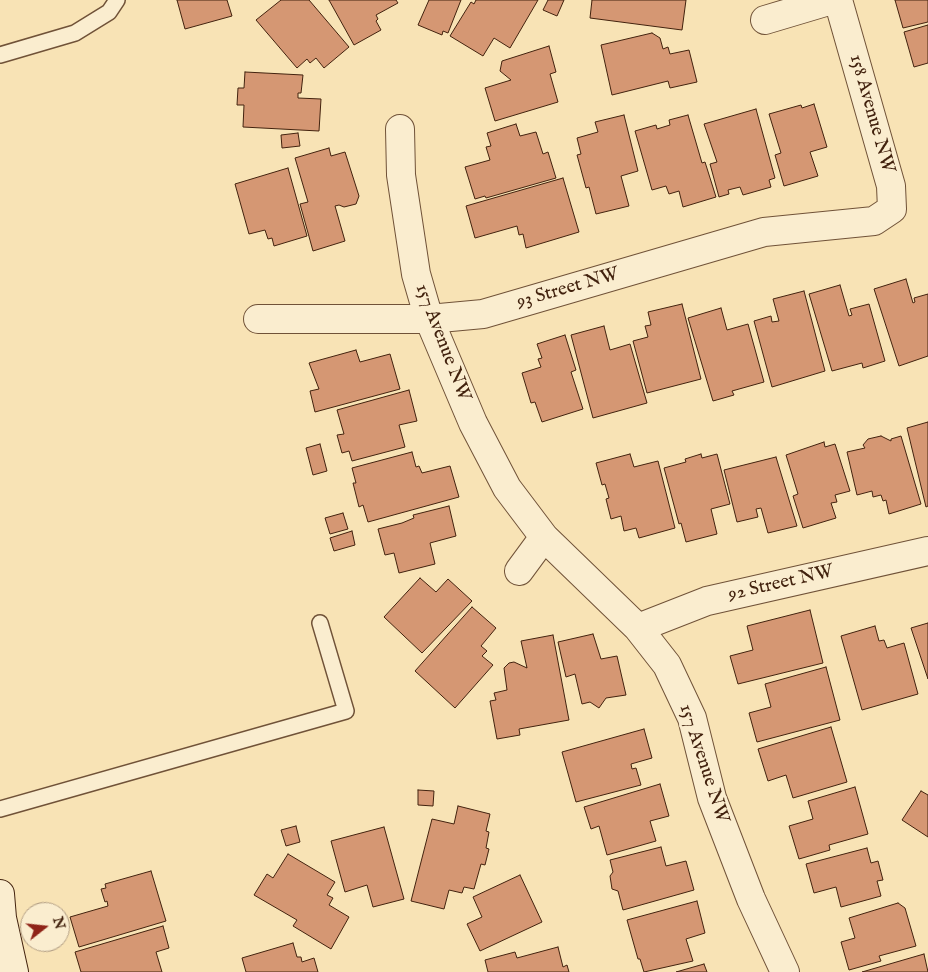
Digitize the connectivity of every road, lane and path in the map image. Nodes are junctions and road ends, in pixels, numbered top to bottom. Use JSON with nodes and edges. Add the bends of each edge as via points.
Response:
{"nodes":[{"id":1,"x":117,"y":0,"type":"edge"},
{"id":2,"x":832,"y":0,"type":"edge"},
{"id":3,"x":838,"y":0,"type":"edge"},
{"id":4,"x":765,"y":20,"type":"dead end"},
{"id":5,"x":0,"y":55,"type":"edge"},
{"id":6,"x":400,"y":129,"type":"dead end"},
{"id":7,"x":874,"y":221,"type":"joint"},
{"id":8,"x":258,"y":319,"type":"dead end"},
{"id":9,"x":428,"y":319,"type":"junction"},
{"id":10,"x":544,"y":537,"type":"junction"},
{"id":11,"x":928,"y":551,"type":"edge"},
{"id":12,"x":519,"y":571,"type":"dead end"},
{"id":13,"x":320,"y":623,"type":"dead end"},
{"id":14,"x":638,"y":628,"type":"junction"},
{"id":15,"x":0,"y":809,"type":"edge"},
{"id":16,"x":0,"y":894,"type":"edge"},
{"id":17,"x":14,"y":972,"type":"edge"},
{"id":18,"x":785,"y":972,"type":"edge"}],
"edges":[{"from":1,"to":5,"type":"lane","via":[[110,12],[75,33]]},
{"from":2,"to":4,"type":"street"},
{"from":3,"to":7,"type":"street","name":"158 Avenue NW","via":[[891,186],[892,209]]},
{"from":6,"to":9,"type":"street","name":"157 Avenue NW","via":[[401,175],[416,274]]},
{"from":7,"to":9,"type":"street","name":"93 Street NW","via":[[764,232],[482,314]]},
{"from":8,"to":9,"type":"street","name":"93 Street NW"},
{"from":9,"to":10,"type":"street","name":"157 Avenue NW","via":[[473,423],[507,488]]},
{"from":10,"to":12,"type":"street"},
{"from":10,"to":14,"type":"street","name":"157 Avenue NW"},
{"from":11,"to":14,"type":"street","name":"92 Street NW","via":[[706,601]]},
{"from":13,"to":15,"type":"lane","via":[[346,710]]},
{"from":14,"to":18,"type":"street","name":"157 Avenue NW","via":[[667,665],[692,718],[712,798],[751,899]]},
{"from":16,"to":17,"type":"street"}]}
